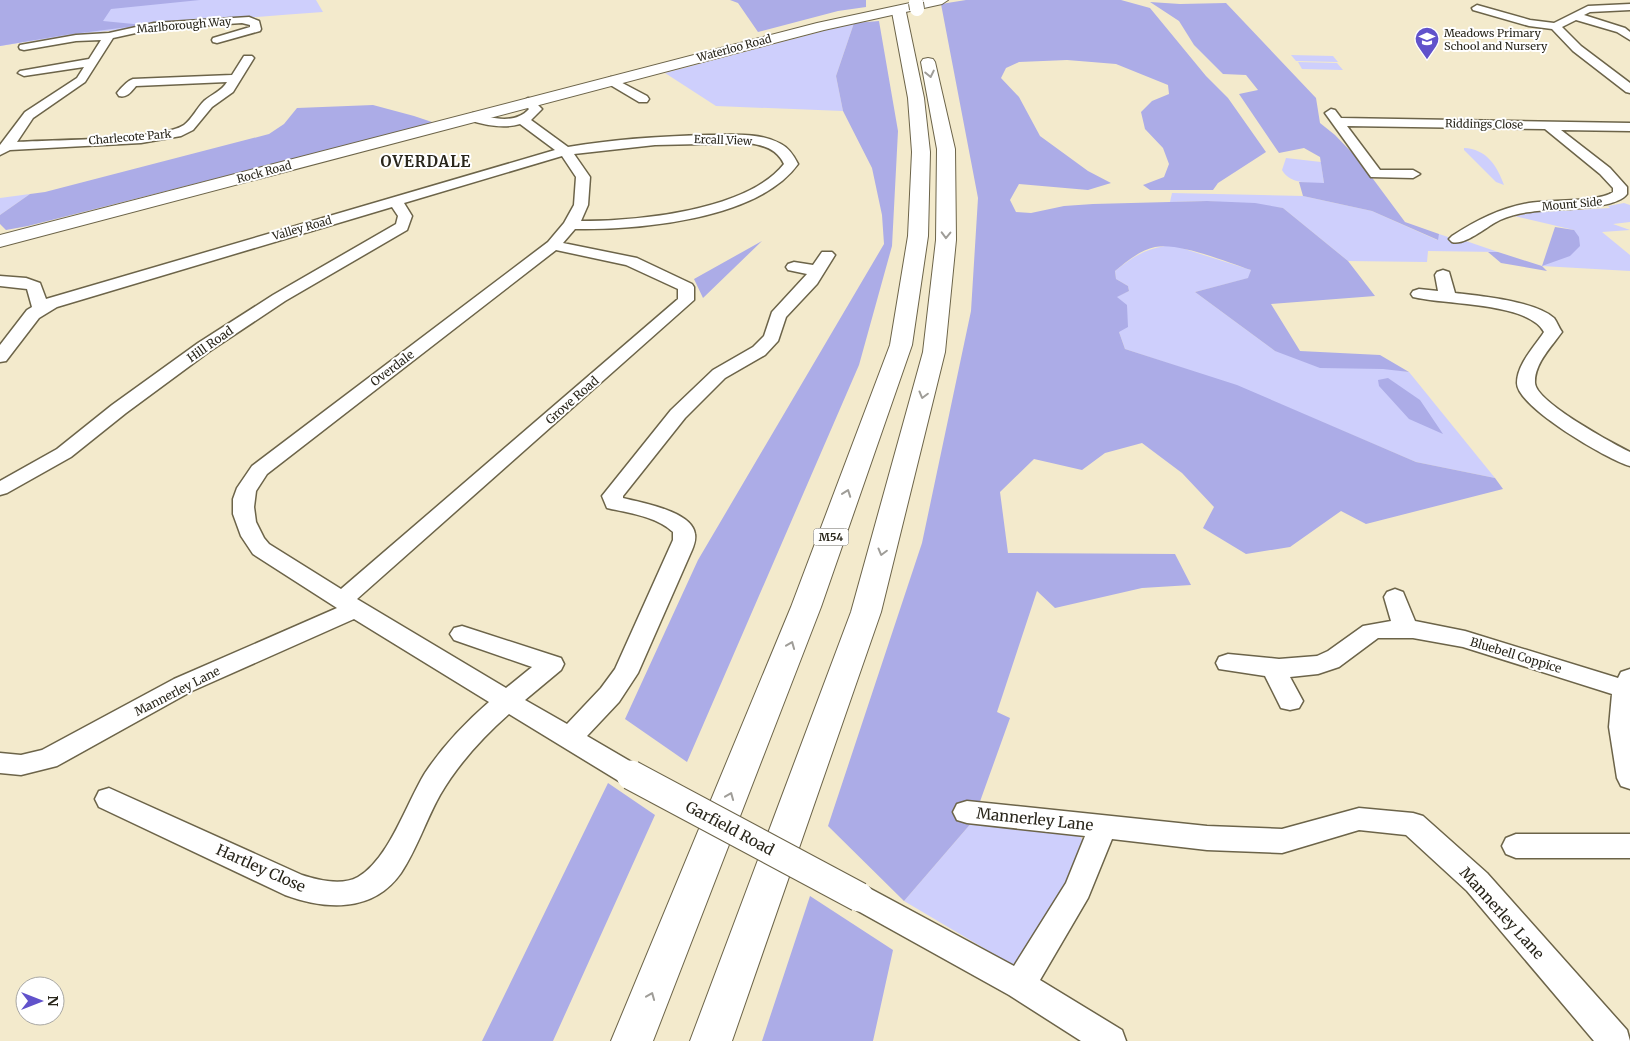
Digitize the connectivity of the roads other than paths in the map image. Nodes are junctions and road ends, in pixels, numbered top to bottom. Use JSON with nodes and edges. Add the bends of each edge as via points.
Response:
{"nodes":[{"id":1,"x":1574,"y":2,"type":"dead end"},
{"id":2,"x":909,"y":4,"type":"edge"},
{"id":3,"x":1630,"y":7,"type":"edge"},
{"id":4,"x":1477,"y":8,"type":"dead end"},
{"id":5,"x":1588,"y":9,"type":"junction"},
{"id":6,"x":1575,"y":16,"type":"junction"},
{"id":7,"x":1556,"y":26,"type":"junction"},
{"id":8,"x":109,"y":36,"type":"junction"},
{"id":9,"x":1630,"y":36,"type":"edge"},
{"id":10,"x":216,"y":40,"type":"dead end"},
{"id":11,"x":17,"y":48,"type":"dead end"},
{"id":12,"x":248,"y":58,"type":"dead end"},
{"id":13,"x":92,"y":62,"type":"junction"},
{"id":14,"x":24,"y":73,"type":"dead end"},
{"id":15,"x":237,"y":78,"type":"junction"},
{"id":16,"x":611,"y":81,"type":"junction"},
{"id":17,"x":1630,"y":89,"type":"edge"},
{"id":18,"x":123,"y":94,"type":"dead end"},
{"id":19,"x":643,"y":99,"type":"dead end"},
{"id":20,"x":528,"y":102,"type":"junction"},
{"id":21,"x":473,"y":117,"type":"junction"},
{"id":22,"x":521,"y":119,"type":"junction"},
{"id":23,"x":1549,"y":126,"type":"junction"},
{"id":24,"x":1630,"y":127,"type":"edge"},
{"id":25,"x":18,"y":128,"type":"junction"},
{"id":26,"x":0,"y":130,"type":"edge"},
{"id":27,"x":4,"y":149,"type":"edge"},
{"id":28,"x":565,"y":151,"type":"junction"},
{"id":29,"x":1413,"y":174,"type":"dead end"},
{"id":30,"x":1516,"y":196,"type":"dead end"},
{"id":31,"x":395,"y":202,"type":"junction"},
{"id":32,"x":1528,"y":208,"type":"junction"},
{"id":33,"x":590,"y":209,"type":"junction"},
{"id":34,"x":635,"y":224,"type":"junction"},
{"id":35,"x":571,"y":225,"type":"junction"},
{"id":36,"x":1457,"y":239,"type":"dead end"},
{"id":37,"x":0,"y":241,"type":"edge"},
{"id":38,"x":552,"y":245,"type":"junction"},
{"id":39,"x":794,"y":267,"type":"dead end"},
{"id":40,"x":1443,"y":275,"type":"dead end"},
{"id":41,"x":0,"y":281,"type":"edge"},
{"id":42,"x":1419,"y":294,"type":"dead end"},
{"id":43,"x":1448,"y":298,"type":"junction"},
{"id":44,"x":41,"y":308,"type":"junction"},
{"id":45,"x":0,"y":356,"type":"edge"},
{"id":46,"x":1630,"y":460,"type":"edge"},
{"id":47,"x":0,"y":489,"type":"edge"},
{"id":48,"x":1395,"y":597,"type":"dead end"},
{"id":49,"x":348,"y":605,"type":"junction"},
{"id":50,"x":1406,"y":628,"type":"junction"},
{"id":51,"x":462,"y":634,"type":"dead end"},
{"id":52,"x":1228,"y":663,"type":"dead end"},
{"id":53,"x":1273,"y":667,"type":"junction"},
{"id":54,"x":1627,"y":694,"type":"edge"},
{"id":55,"x":507,"y":700,"type":"junction"},
{"id":56,"x":1290,"y":701,"type":"dead end"},
{"id":57,"x":570,"y":738,"type":"junction"},
{"id":58,"x":0,"y":763,"type":"edge"},
{"id":59,"x":1630,"y":778,"type":"edge"},
{"id":60,"x":109,"y":798,"type":"dead end"},
{"id":61,"x":967,"y":812,"type":"dead end"},
{"id":62,"x":1103,"y":826,"type":"junction"},
{"id":63,"x":1516,"y":846,"type":"dead end"},
{"id":64,"x":1630,"y":846,"type":"edge"},
{"id":65,"x":1020,"y":985,"type":"junction"},
{"id":66,"x":632,"y":1041,"type":"edge"},
{"id":67,"x":711,"y":1041,"type":"edge"},
{"id":68,"x":1110,"y":1041,"type":"edge"},
{"id":69,"x":1615,"y":1041,"type":"edge"}],
"edges":[{"from":1,"to":5,"type":"street"},
{"from":2,"to":16,"type":"main road","name":"Waterloo Road"},
{"from":66,"to":2,"type":"main road","number":"M54","one_way":true,"via":[[806,606],[901,345],[918,236],[921,152]]},
{"from":2,"to":67,"type":"main road","one_way":true,"via":[[946,149],[946,240],[934,352],[866,612]]},
{"from":3,"to":5,"type":"street"},
{"from":4,"to":7,"type":"street","via":[[1529,23]]},
{"from":5,"to":6,"type":"street"},
{"from":6,"to":7,"type":"street"},
{"from":6,"to":9,"type":"street","via":[[1621,30]]},
{"from":7,"to":17,"type":"street","via":[[1562,36]]},
{"from":8,"to":10,"type":"street","name":"Marlborough Way","via":[[154,26],[242,20],[255,23],[256,29]]},
{"from":8,"to":11,"type":"street"},
{"from":8,"to":13,"type":"street"},
{"from":12,"to":15,"type":"street","name":"Charlecote Park"},
{"from":13,"to":14,"type":"street"},
{"from":13,"to":25,"type":"street","via":[[81,80],[29,115]]},
{"from":15,"to":18,"type":"street","via":[[133,83]]},
{"from":15,"to":27,"type":"street","name":"Charlecote Park","via":[[229,89],[205,107],[189,127],[176,133],[141,139]]},
{"from":16,"to":19,"type":"street"},
{"from":16,"to":20,"type":"main road","name":"Waterloo Road"},
{"from":20,"to":21,"type":"main road","name":"Rock Road"},
{"from":20,"to":22,"type":"street","via":[[536,109],[532,116]]},
{"from":21,"to":22,"type":"street","via":[[505,123]]},
{"from":21,"to":37,"type":"main road","name":"Rock Road"},
{"from":22,"to":28,"type":"street","name":"Overdale"},
{"from":23,"to":24,"type":"street","name":"Riddings Close"},
{"from":23,"to":29,"type":"street","name":"Riddings Close","via":[[1334,117],[1376,174]]},
{"from":23,"to":32,"type":"street","name":"Mount Side","via":[[1606,171],[1620,187],[1620,194],[1613,200]]},
{"from":25,"to":26,"type":"street"},
{"from":25,"to":27,"type":"street"},
{"from":28,"to":31,"type":"street","name":"Valley Road"},
{"from":28,"to":33,"type":"street","name":"Overdale","via":[[583,177]]},
{"from":28,"to":34,"type":"street","name":"Ercall View","via":[[634,142],[734,138],[769,143],[787,155],[791,164],[771,184],[719,208],[665,221]]},
{"from":30,"to":32,"type":"street"},
{"from":31,"to":44,"type":"street","name":"Valley Road","via":[[92,290]]},
{"from":31,"to":47,"type":"street","name":"Hill Road","via":[[404,211],[402,228],[271,303],[142,392],[64,453]]},
{"from":32,"to":36,"type":"street","name":"Mount Side","via":[[1504,213]]},
{"from":33,"to":34,"type":"street","name":"Ercall View"},
{"from":33,"to":35,"type":"street","name":"Overdale"},
{"from":34,"to":35,"type":"street","name":"Ercall View"},
{"from":35,"to":38,"type":"street","name":"Overdale"},
{"from":38,"to":49,"type":"street","name":"Overdale","via":[[259,470],[246,491],[243,514],[248,531],[261,549]]},
{"from":38,"to":49,"type":"street","name":"Grove Road","via":[[631,261],[686,287],[686,300]]},
{"from":39,"to":57,"type":"street","via":[[822,263],[811,281],[778,316],[772,337],[759,351],[719,374],[678,414],[612,496],[614,503],[675,521],[684,531],[684,538],[626,673]]},
{"from":40,"to":43,"type":"street"},
{"from":41,"to":44,"type":"street","via":[[34,286]]},
{"from":42,"to":43,"type":"street"},
{"from":43,"to":46,"type":"street","via":[[1523,309],[1550,324],[1553,332],[1532,365],[1527,387],[1574,430]]},
{"from":44,"to":45,"type":"street","via":[[29,318]]},
{"from":48,"to":50,"type":"street"},
{"from":49,"to":55,"type":"street","name":"Garfield Road"},
{"from":49,"to":58,"type":"street","name":"Mannerley Lane","via":[[326,623],[183,685],[48,759],[21,766]]},
{"from":50,"to":53,"type":"street","name":"Bluebell Coppice","via":[[1375,630],[1330,661],[1301,667]]},
{"from":50,"to":54,"type":"street","name":"Bluebell Coppice","via":[[1449,636]]},
{"from":51,"to":55,"type":"street","name":"Hartley Close","via":[[552,664]]},
{"from":52,"to":53,"type":"street","name":"Bluebell Coppice"},
{"from":53,"to":56,"type":"street"},
{"from":54,"to":59,"type":"street","via":[[1624,752]]},
{"from":55,"to":57,"type":"street","name":"Garfield Road"},
{"from":55,"to":60,"type":"street","name":"Hartley Close","via":[[448,761],[431,786],[395,857],[377,879],[359,890],[310,891],[294,886]]},
{"from":57,"to":65,"type":"street","name":"Garfield Road","bridge":true,"via":[[632,775]]},
{"from":61,"to":62,"type":"street","name":"Mannerley Lane"},
{"from":62,"to":65,"type":"street","name":"Mannerley Lane","via":[[1078,889]]},
{"from":62,"to":69,"type":"street","name":"Mannerley Lane","via":[[1207,838],[1282,841],[1359,819],[1414,824],[1477,882]]},
{"from":63,"to":64,"type":"street"},
{"from":65,"to":68,"type":"street","name":"Garfield Road"}]}
